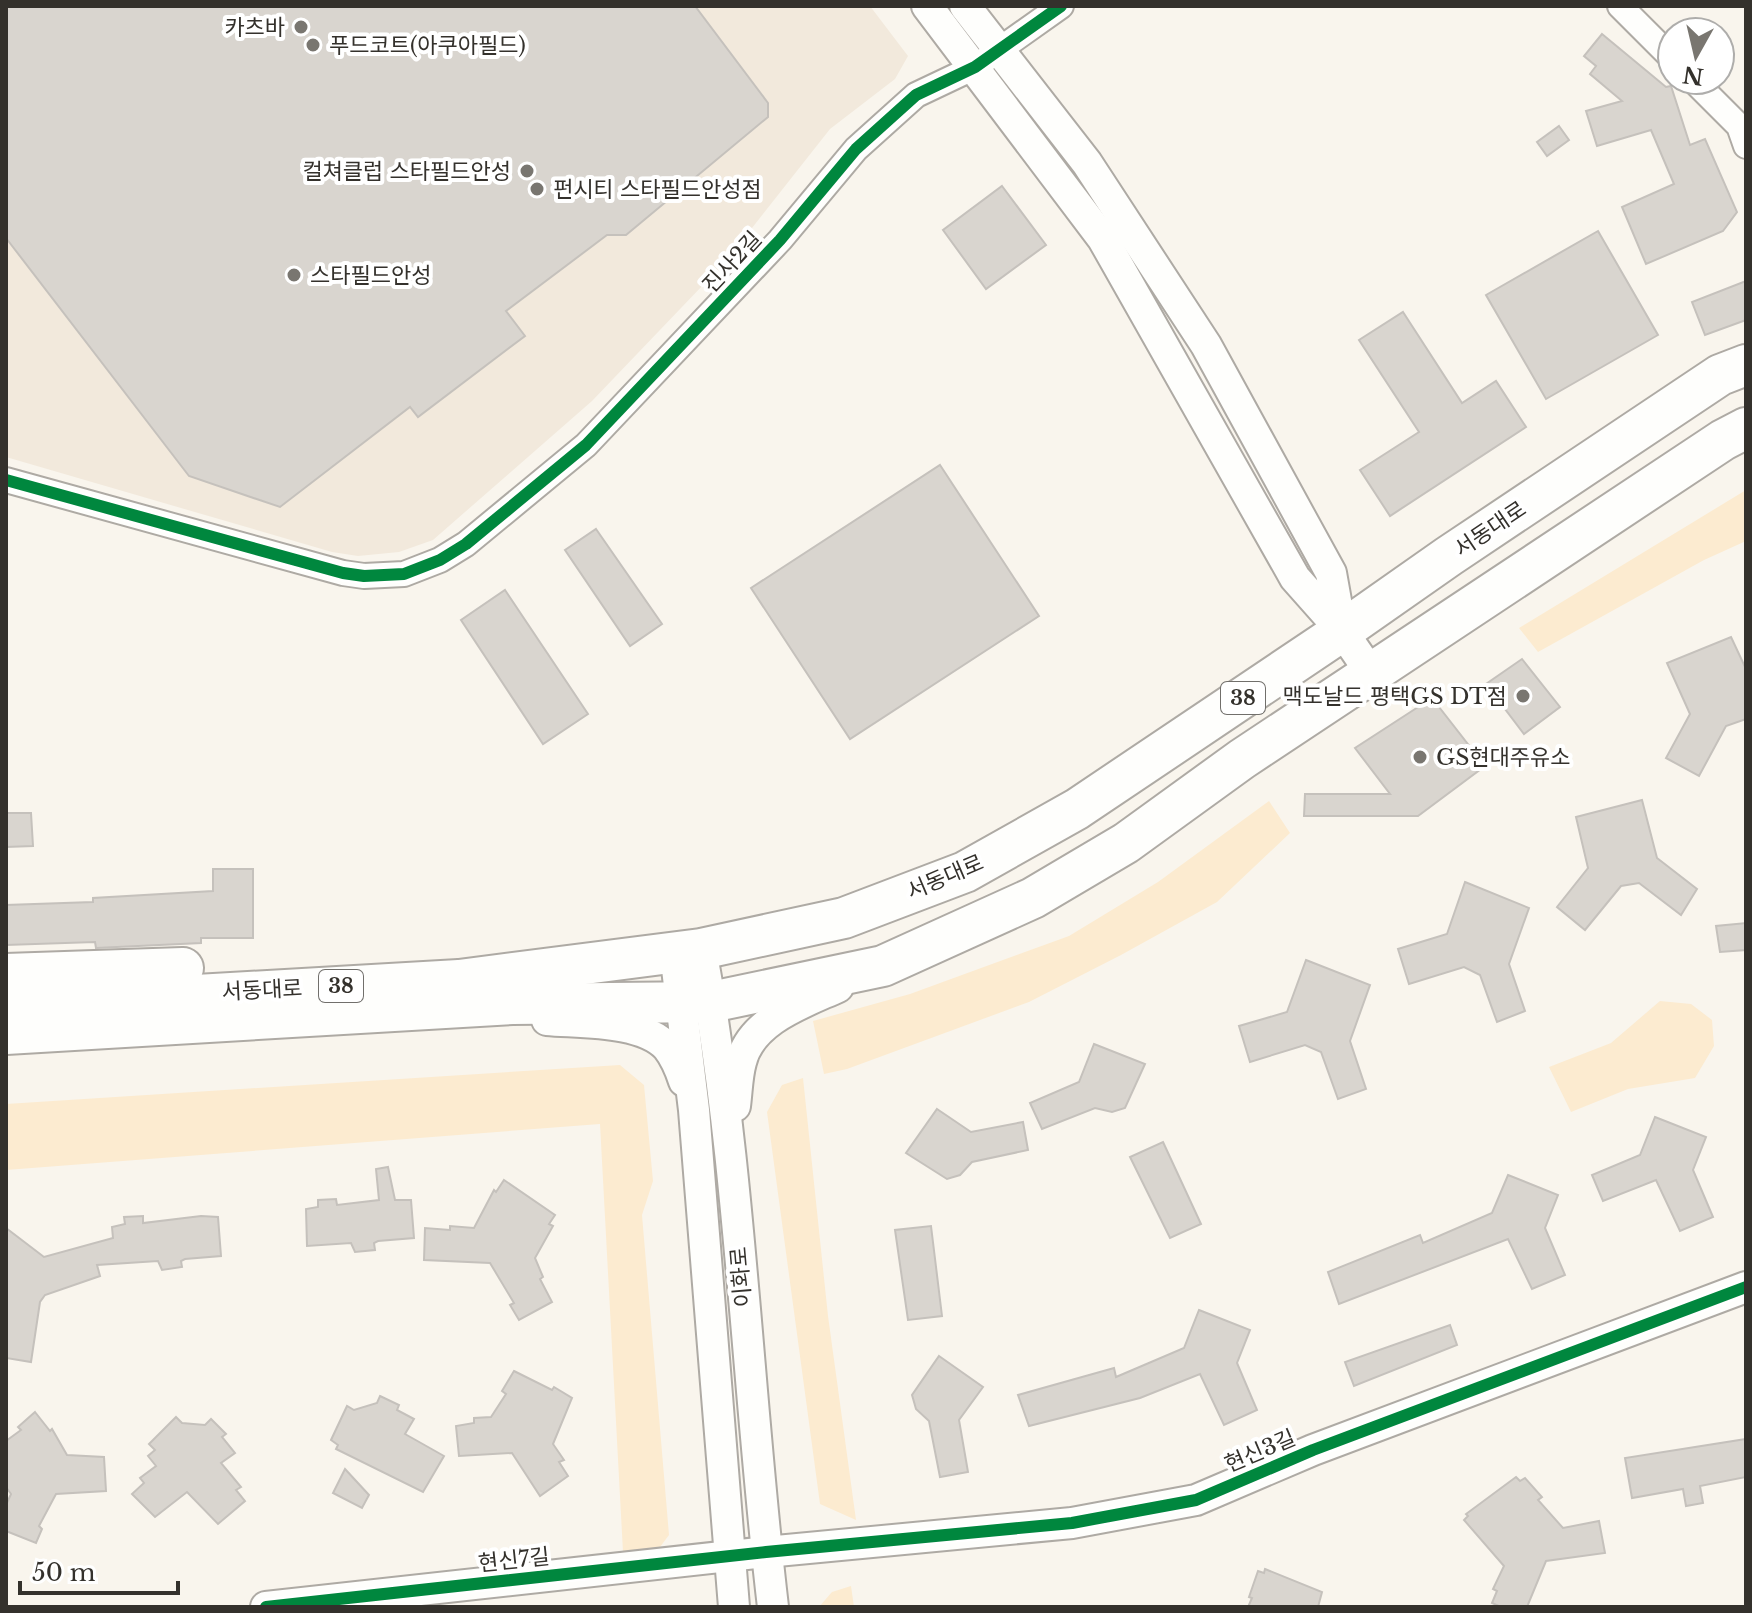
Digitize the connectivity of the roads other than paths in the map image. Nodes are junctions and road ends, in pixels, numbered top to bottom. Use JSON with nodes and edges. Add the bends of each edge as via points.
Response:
{"nodes":[{"id":1,"x":927,"y":6,"type":"edge"},
{"id":2,"x":965,"y":6,"type":"edge"},
{"id":3,"x":1061,"y":6,"type":"edge"},
{"id":4,"x":1620,"y":6,"type":"edge"},
{"id":5,"x":1656,"y":42,"type":"edge"},
{"id":6,"x":986,"y":58,"type":"junction"},
{"id":7,"x":1709,"y":96,"type":"edge"},
{"id":8,"x":1746,"y":146,"type":"edge"},
{"id":9,"x":1746,"y":365,"type":"edge"},
{"id":10,"x":1746,"y":428,"type":"edge"},
{"id":11,"x":6,"y":480,"type":"edge"},
{"id":12,"x":1342,"y":631,"type":"junction"},
{"id":13,"x":1371,"y":673,"type":"junction"},
{"id":14,"x":688,"y":950,"type":"junction"},
{"id":15,"x":883,"y":966,"type":"junction"},
{"id":16,"x":6,"y":974,"type":"edge"},
{"id":17,"x":686,"y":1003,"type":"junction"},
{"id":18,"x":6,"y":1006,"type":"edge"},
{"id":19,"x":537,"y":1019,"type":"junction"},
{"id":20,"x":6,"y":1034,"type":"edge"},
{"id":21,"x":6,"y":1056,"type":"edge"},
{"id":22,"x":694,"y":1110,"type":"junction"},
{"id":23,"x":729,"y":1148,"type":"junction"},
{"id":24,"x":1746,"y":1287,"type":"edge"},
{"id":25,"x":766,"y":1552,"type":"junction"},
{"id":26,"x":731,"y":1556,"type":"junction"},
{"id":27,"x":266,"y":1607,"type":"edge"},
{"id":28,"x":734,"y":1607,"type":"edge"},
{"id":29,"x":773,"y":1607,"type":"edge"}],
"edges":[{"from":1,"to":6,"type":"street"},
{"from":2,"to":6,"type":"street"},
{"from":3,"to":6,"type":"street","name":"진사2길"},
{"from":4,"to":5,"type":"street"},
{"from":6,"to":11,"type":"street","name":"진사2길","via":[[916,95],[856,149],[780,240],[586,445],[440,560],[395,576],[343,573]]},
{"from":6,"to":12,"type":"street","via":[[1087,163],[1206,345],[1331,573]]},
{"from":7,"to":8,"type":"street","via":[[1739,126]]},
{"from":9,"to":12,"type":"main road","name":"서동대로","number":"38","via":[[1720,375]]},
{"from":10,"to":13,"type":"main road","name":"서동대로","number":"38"},
{"from":12,"to":13,"type":"street"},
{"from":12,"to":14,"type":"main road","name":"서동대로","number":"38","via":[[1077,809],[965,872],[844,918]]},
{"from":13,"to":15,"type":"main road","name":"서동대로","number":"38","via":[[1126,843],[1033,898]]},
{"from":14,"to":16,"type":"main road"},
{"from":14,"to":17,"type":"street"},
{"from":14,"to":18,"type":"main road","name":"서동대로","number":"38","via":[[459,980]]},
{"from":15,"to":17,"type":"main road","name":"서동대로","number":"38"},
{"from":15,"to":23,"type":"street","via":[[759,1030],[741,1061]]},
{"from":17,"to":19,"type":"main road"},
{"from":17,"to":20,"type":"main road","name":"서동대로","number":"38","via":[[512,1004]]},
{"from":17,"to":22,"type":"street"},
{"from":17,"to":23,"type":"street","name":"이화로"},
{"from":19,"to":21,"type":"main road"},
{"from":19,"to":22,"type":"street","via":[[616,1025],[646,1033],[666,1046],[678,1065]]},
{"from":22,"to":26,"type":"street"},
{"from":23,"to":25,"type":"street","name":"이화로"},
{"from":24,"to":25,"type":"street","name":"현신3길","via":[[1313,1450],[1196,1500],[1072,1523]]},
{"from":25,"to":26,"type":"street","name":"현신7길"},
{"from":25,"to":29,"type":"street","name":"이화로"},
{"from":26,"to":27,"type":"street","name":"현신7길"},
{"from":26,"to":28,"type":"street"}]}
